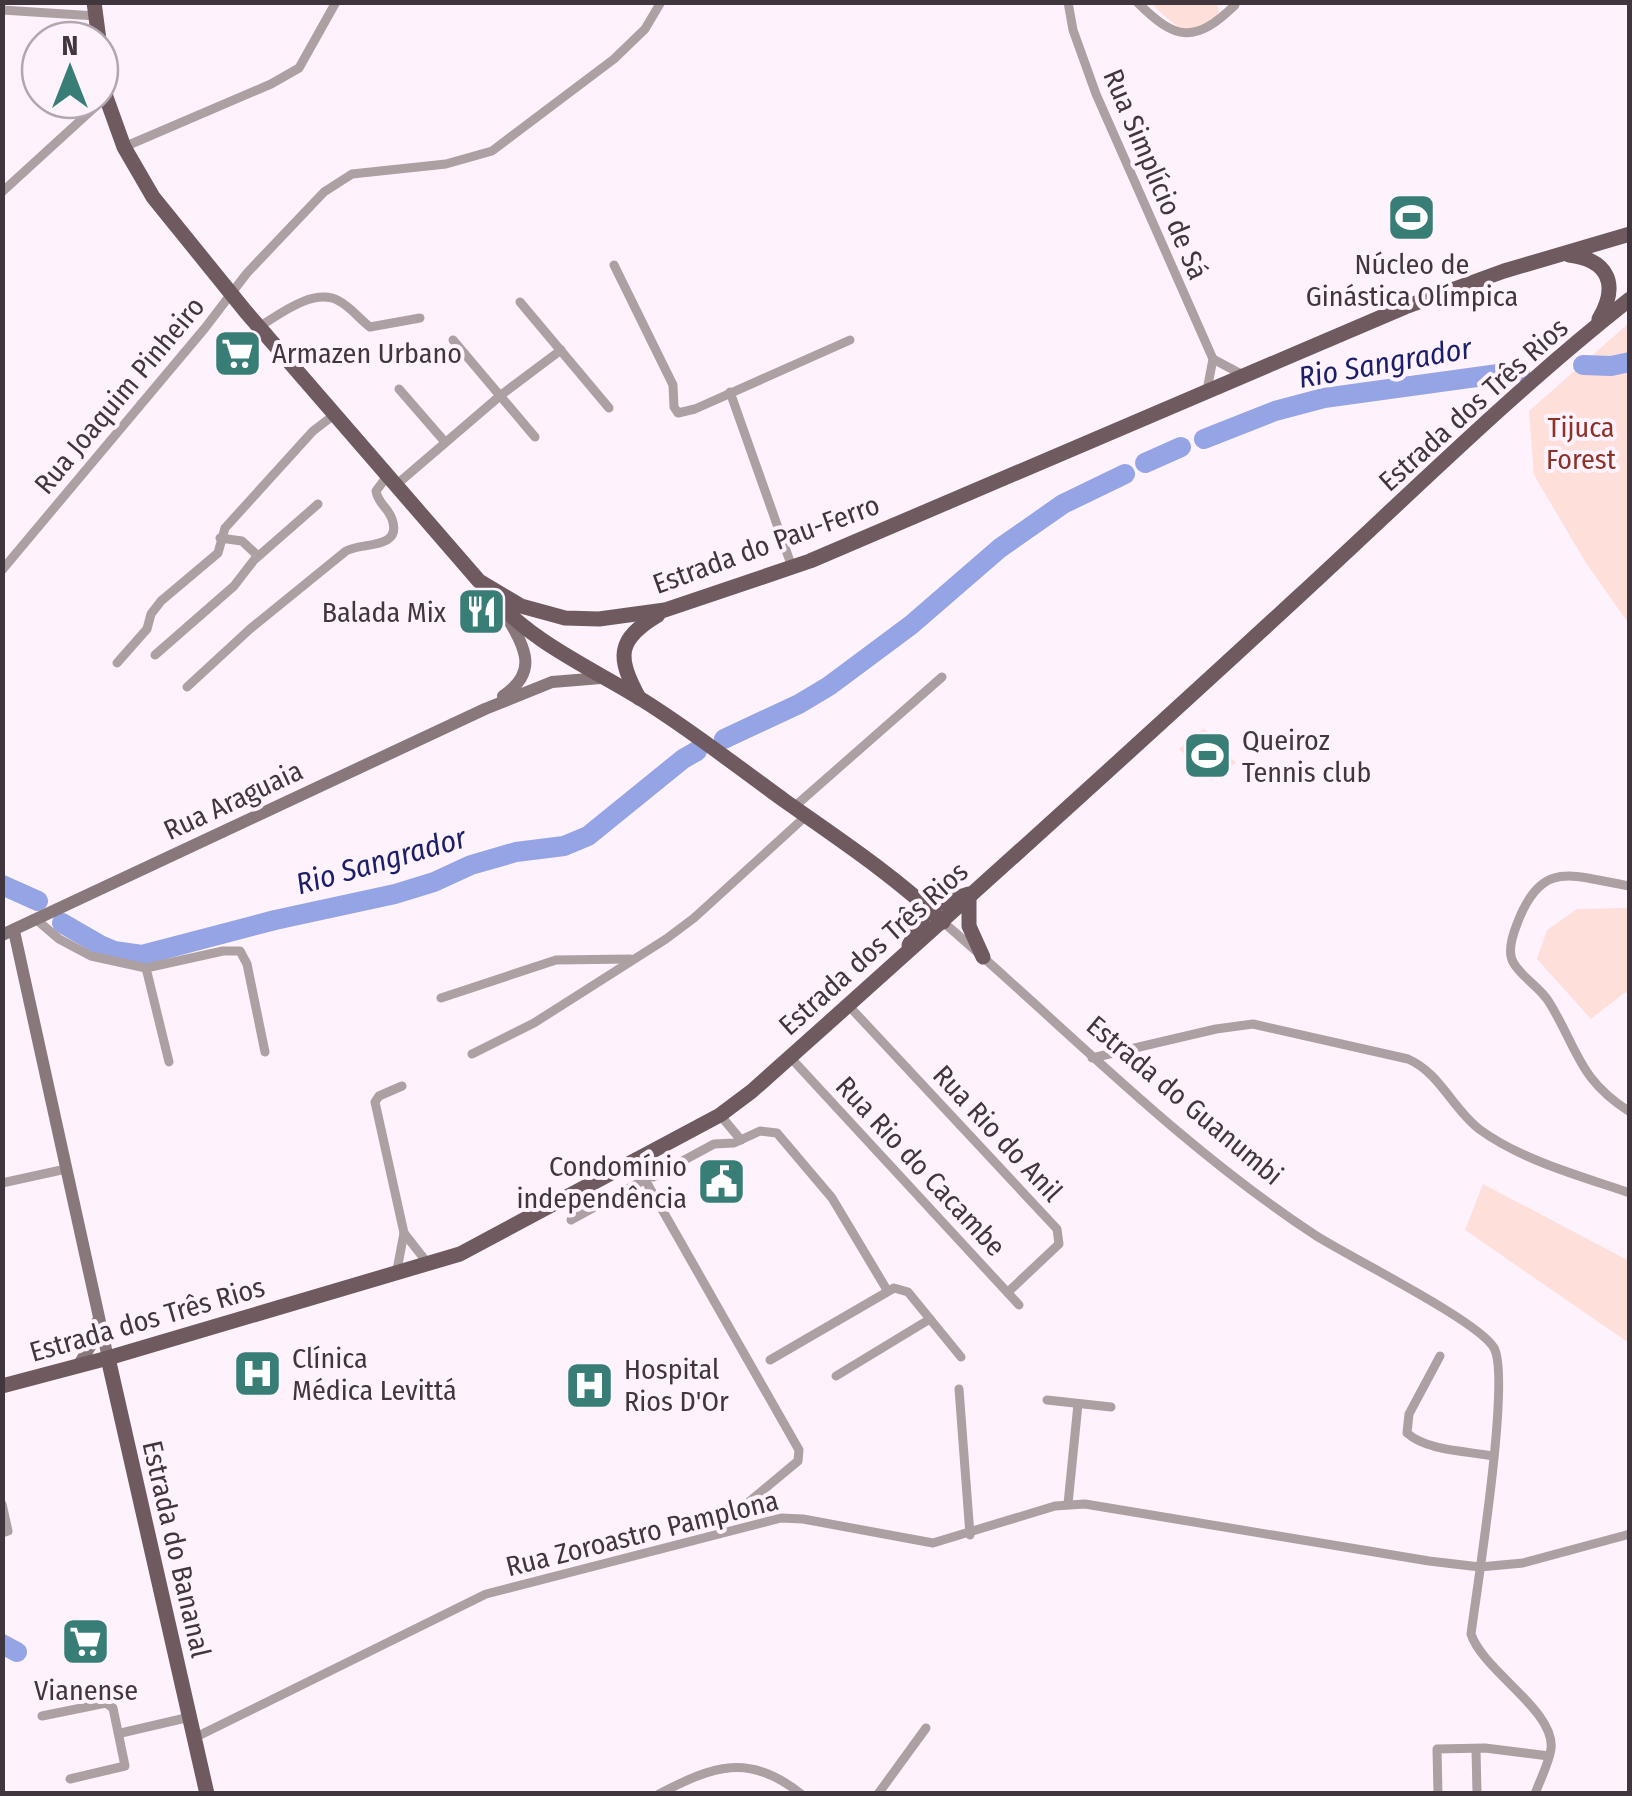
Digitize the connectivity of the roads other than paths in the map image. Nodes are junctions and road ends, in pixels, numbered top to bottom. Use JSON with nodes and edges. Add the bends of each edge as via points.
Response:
{"nodes":[{"id":1,"x":336,"y":2,"type":"edge"},
{"id":2,"x":661,"y":2,"type":"edge"},
{"id":3,"x":1068,"y":2,"type":"edge"},
{"id":4,"x":1137,"y":2,"type":"edge"},
{"id":5,"x":1235,"y":3,"type":"edge"},
{"id":6,"x":37,"y":8,"type":"edge"},
{"id":7,"x":95,"y":9,"type":"edge"},
{"id":8,"x":2,"y":10,"type":"edge"},
{"id":9,"x":82,"y":120,"type":"edge"},
{"id":10,"x":114,"y":120,"type":"edge"},
{"id":11,"x":124,"y":147,"type":"junction"},
{"id":12,"x":2,"y":192,"type":"edge"},
{"id":13,"x":1630,"y":234,"type":"edge"},
{"id":14,"x":1560,"y":254,"type":"junction"},
{"id":15,"x":614,"y":265,"type":"dead end"},
{"id":16,"x":231,"y":294,"type":"junction"},
{"id":17,"x":1630,"y":299,"type":"edge"},
{"id":18,"x":520,"y":302,"type":"dead end"},
{"id":19,"x":420,"y":318,"type":"dead end"},
{"id":20,"x":1595,"y":326,"type":"junction"},
{"id":21,"x":258,"y":327,"type":"junction"},
{"id":22,"x":453,"y":340,"type":"dead end"},
{"id":23,"x":850,"y":340,"type":"dead end"},
{"id":24,"x":561,"y":350,"type":"junction"},
{"id":25,"x":1212,"y":359,"type":"junction"},
{"id":26,"x":1242,"y":375,"type":"junction"},
{"id":27,"x":399,"y":389,"type":"dead end"},
{"id":28,"x":1207,"y":390,"type":"junction"},
{"id":29,"x":730,"y":392,"type":"junction"},
{"id":30,"x":501,"y":395,"type":"junction"},
{"id":31,"x":609,"y":408,"type":"dead end"},
{"id":32,"x":334,"y":414,"type":"junction"},
{"id":33,"x":535,"y":437,"type":"dead end"},
{"id":34,"x":446,"y":442,"type":"junction"},
{"id":35,"x":392,"y":480,"type":"junction"},
{"id":36,"x":318,"y":504,"type":"dead end"},
{"id":37,"x":220,"y":538,"type":"junction"},
{"id":38,"x":258,"y":556,"type":"junction"},
{"id":39,"x":792,"y":567,"type":"junction"},
{"id":40,"x":2,"y":570,"type":"edge"},
{"id":41,"x":478,"y":581,"type":"junction"},
{"id":42,"x":502,"y":609,"type":"junction"},
{"id":43,"x":665,"y":610,"type":"junction"},
{"id":44,"x":155,"y":655,"type":"dead end"},
{"id":45,"x":117,"y":663,"type":"dead end"},
{"id":46,"x":942,"y":677,"type":"dead end"},
{"id":47,"x":602,"y":678,"type":"junction"},
{"id":48,"x":187,"y":687,"type":"dead end"},
{"id":49,"x":640,"y":698,"type":"junction"},
{"id":50,"x":485,"y":708,"type":"junction"},
{"id":51,"x":801,"y":811,"type":"junction"},
{"id":52,"x":1630,"y":886,"type":"edge"},
{"id":53,"x":973,"y":894,"type":"junction"},
{"id":54,"x":920,"y":900,"type":"junction"},
{"id":55,"x":38,"y":921,"type":"junction"},
{"id":56,"x":943,"y":922,"type":"junction"},
{"id":57,"x":8,"y":933,"type":"edge"},
{"id":58,"x":983,"y":956,"type":"junction"},
{"id":59,"x":902,"y":957,"type":"junction"},
{"id":60,"x":633,"y":960,"type":"junction"},
{"id":61,"x":146,"y":968,"type":"junction"},
{"id":62,"x":441,"y":998,"type":"dead end"},
{"id":63,"x":848,"y":1005,"type":"junction"},
{"id":64,"x":265,"y":1052,"type":"dead end"},
{"id":65,"x":472,"y":1054,"type":"dead end"},
{"id":66,"x":790,"y":1057,"type":"junction"},
{"id":67,"x":1092,"y":1058,"type":"junction"},
{"id":68,"x":169,"y":1062,"type":"dead end"},
{"id":69,"x":402,"y":1086,"type":"dead end"},
{"id":70,"x":1630,"y":1112,"type":"edge"},
{"id":71,"x":720,"y":1115,"type":"junction"},
{"id":72,"x":741,"y":1140,"type":"junction"},
{"id":73,"x":634,"y":1162,"type":"junction"},
{"id":74,"x":66,"y":1169,"type":"junction"},
{"id":75,"x":648,"y":1178,"type":"junction"},
{"id":76,"x":2,"y":1182,"type":"edge"},
{"id":77,"x":1630,"y":1193,"type":"edge"},
{"id":78,"x":571,"y":1220,"type":"dead end"},
{"id":79,"x":404,"y":1234,"type":"junction"},
{"id":80,"x":429,"y":1265,"type":"junction"},
{"id":81,"x":396,"y":1275,"type":"junction"},
{"id":82,"x":886,"y":1290,"type":"junction"},
{"id":83,"x":1008,"y":1292,"type":"junction"},
{"id":84,"x":1019,"y":1305,"type":"dead end"},
{"id":85,"x":98,"y":1315,"type":"junction"},
{"id":86,"x":930,"y":1319,"type":"junction"},
{"id":87,"x":1440,"y":1356,"type":"dead end"},
{"id":88,"x":961,"y":1357,"type":"dead end"},
{"id":89,"x":108,"y":1358,"type":"junction"},
{"id":90,"x":770,"y":1360,"type":"dead end"},
{"id":91,"x":78,"y":1366,"type":"junction"},
{"id":92,"x":836,"y":1376,"type":"dead end"},
{"id":93,"x":2,"y":1386,"type":"edge"},
{"id":94,"x":958,"y":1389,"type":"dead end"},
{"id":95,"x":1047,"y":1400,"type":"dead end"},
{"id":96,"x":1078,"y":1404,"type":"junction"},
{"id":97,"x":1112,"y":1407,"type":"dead end"},
{"id":98,"x":1493,"y":1456,"type":"junction"},
{"id":99,"x":750,"y":1501,"type":"dead end"},
{"id":100,"x":2,"y":1504,"type":"edge"},
{"id":101,"x":1068,"y":1504,"type":"junction"},
{"id":102,"x":2,"y":1533,"type":"edge"},
{"id":103,"x":970,"y":1534,"type":"junction"},
{"id":104,"x":1630,"y":1534,"type":"edge"},
{"id":105,"x":1480,"y":1567,"type":"junction"},
{"id":106,"x":42,"y":1716,"type":"dead end"},
{"id":107,"x":190,"y":1718,"type":"junction"},
{"id":108,"x":926,"y":1728,"type":"dead end"},
{"id":109,"x":120,"y":1733,"type":"junction"},
{"id":110,"x":194,"y":1738,"type":"junction"},
{"id":111,"x":1476,"y":1748,"type":"junction"},
{"id":112,"x":1548,"y":1756,"type":"junction"},
{"id":113,"x":70,"y":1779,"type":"dead end"},
{"id":114,"x":207,"y":1794,"type":"edge"},
{"id":115,"x":659,"y":1794,"type":"edge"},
{"id":116,"x":801,"y":1794,"type":"edge"},
{"id":117,"x":878,"y":1794,"type":"edge"},
{"id":118,"x":1438,"y":1794,"type":"edge"},
{"id":119,"x":1477,"y":1794,"type":"edge"},
{"id":120,"x":1535,"y":1794,"type":"edge"}],
"edges":[{"from":1,"to":11,"type":"street","via":[[299,68]]},
{"from":2,"to":16,"type":"street","name":"Rua Joaquim Pinheiro","via":[[645,30],[614,59],[492,150],[339,180]]},
{"from":3,"to":25,"type":"street","name":"Rua Simplício de Sá","via":[[1096,94]]},
{"from":4,"to":5,"type":"street","via":[[1170,30],[1186,34],[1202,32]]},
{"from":6,"to":7,"type":"street"},
{"from":6,"to":8,"type":"street"},
{"from":9,"to":12,"type":"street"},
{"from":10,"to":11,"type":"main road","name":"Estrada do Pau-Ferro"},
{"from":11,"to":16,"type":"main road","name":"Estrada do Pau-Ferro","via":[[153,198]]},
{"from":13,"to":14,"type":"main road","name":"Estrada do Pau-Ferro"},
{"from":14,"to":20,"type":"main road","via":[[1588,258],[1608,280],[1610,302]]},
{"from":14,"to":26,"type":"main road","name":"Estrada do Pau-Ferro","via":[[1405,307]]},
{"from":15,"to":29,"type":"street","via":[[673,385],[678,413]]},
{"from":16,"to":21,"type":"main road","name":"Estrada do Pau-Ferro"},
{"from":16,"to":40,"type":"street","name":"Rua Joaquim Pinheiro"},
{"from":17,"to":20,"type":"main road","name":"Estrada dos Três Rios"},
{"from":18,"to":24,"type":"street"},
{"from":19,"to":21,"type":"street","via":[[370,327],[324,296]]},
{"from":20,"to":53,"type":"main road","name":"Estrada dos Três Rios"},
{"from":21,"to":32,"type":"main road","name":"Estrada do Pau-Ferro"},
{"from":22,"to":30,"type":"street"},
{"from":23,"to":29,"type":"street"},
{"from":24,"to":30,"type":"street"},
{"from":24,"to":31,"type":"street"},
{"from":25,"to":26,"type":"street"},
{"from":25,"to":28,"type":"street"},
{"from":26,"to":28,"type":"main road","name":"Estrada do Pau-Ferro"},
{"from":27,"to":34,"type":"street"},
{"from":28,"to":39,"type":"main road","name":"Estrada do Pau-Ferro"},
{"from":29,"to":39,"type":"street"},
{"from":30,"to":33,"type":"street"},
{"from":30,"to":34,"type":"street"},
{"from":32,"to":35,"type":"main road","name":"Estrada do Pau-Ferro"},
{"from":32,"to":37,"type":"street"},
{"from":34,"to":35,"type":"street"},
{"from":35,"to":41,"type":"main road","name":"Estrada do Pau-Ferro"},
{"from":35,"to":48,"type":"street","via":[[376,491],[392,519],[388,540],[346,552]]},
{"from":36,"to":38,"type":"street"},
{"from":37,"to":38,"type":"street","via":[[242,542]]},
{"from":37,"to":45,"type":"street","via":[[218,554],[161,601]]},
{"from":38,"to":44,"type":"street"},
{"from":39,"to":43,"type":"main road","name":"Estrada do Pau-Ferro"},
{"from":41,"to":42,"type":"main road","name":"Estrada do Guanumbi"},
{"from":41,"to":43,"type":"main road","name":"Estrada do Pau-Ferro","via":[[521,606],[565,618]]},
{"from":42,"to":47,"type":"main road","name":"Estrada do Guanumbi"},
{"from":42,"to":50,"type":"street","name":"Rua Araguaia","via":[[524,648],[526,669]]},
{"from":43,"to":49,"type":"main road","via":[[624,647]]},
{"from":46,"to":51,"type":"street"},
{"from":47,"to":49,"type":"main road","name":"Estrada do Guanumbi"},
{"from":47,"to":50,"type":"street","name":"Rua Araguaia","via":[[552,682]]},
{"from":49,"to":51,"type":"main road","name":"Estrada do Guanumbi"},
{"from":50,"to":55,"type":"street","name":"Rua Araguaia"},
{"from":51,"to":54,"type":"main road","name":"Estrada do Guanumbi"},
{"from":51,"to":60,"type":"street","via":[[694,918]]},
{"from":52,"to":70,"type":"street","via":[[1560,874],[1548,878],[1518,921],[1510,952],[1548,1001],[1590,1080]]},
{"from":53,"to":54,"type":"main road"},
{"from":53,"to":56,"type":"main road","name":"Estrada dos Três Rios"},
{"from":53,"to":58,"type":"main road","via":[[969,926]]},
{"from":54,"to":56,"type":"main road","name":"Estrada do Guanumbi"},
{"from":54,"to":59,"type":"main road","via":[[921,925]]},
{"from":55,"to":57,"type":"street","name":"Rua Araguaia"},
{"from":55,"to":61,"type":"street","via":[[91,956]]},
{"from":56,"to":58,"type":"street","name":"Estrada do Guanumbi"},
{"from":56,"to":59,"type":"main road","name":"Estrada dos Três Rios"},
{"from":57,"to":74,"type":"street","name":"Estrada do Bananal"},
{"from":58,"to":67,"type":"street","name":"Estrada do Guanumbi"},
{"from":59,"to":63,"type":"main road","name":"Estrada dos Três Rios"},
{"from":60,"to":62,"type":"street","via":[[556,960]]},
{"from":60,"to":65,"type":"street"},
{"from":61,"to":64,"type":"street","via":[[240,951]]},
{"from":61,"to":68,"type":"street"},
{"from":63,"to":66,"type":"main road","name":"Estrada dos Três Rios"},
{"from":63,"to":83,"type":"street","name":"Rua Rio do Anil","via":[[1057,1229],[1059,1244]]},
{"from":66,"to":71,"type":"main road","name":"Estrada dos Três Rios"},
{"from":66,"to":83,"type":"street","name":"Rua Rio do Cacambe"},
{"from":67,"to":77,"type":"street","via":[[1253,1024],[1408,1060],[1427,1070],[1466,1118],[1507,1146]]},
{"from":67,"to":98,"type":"street","name":"Estrada do Guanumbi","via":[[1289,1218],[1493,1344],[1500,1362]]},
{"from":69,"to":79,"type":"street","via":[[375,1102]]},
{"from":71,"to":72,"type":"street"},
{"from":71,"to":73,"type":"main road","name":"Estrada dos Três Rios"},
{"from":72,"to":75,"type":"street","via":[[714,1144]]},
{"from":72,"to":82,"type":"street","via":[[760,1130],[777,1133],[832,1198]]},
{"from":73,"to":75,"type":"street"},
{"from":73,"to":80,"type":"main road","name":"Estrada dos Três Rios"},
{"from":74,"to":76,"type":"street"},
{"from":74,"to":85,"type":"street","name":"Estrada do Bananal"},
{"from":75,"to":78,"type":"street"},
{"from":75,"to":99,"type":"street","via":[[799,1450],[798,1461]]},
{"from":79,"to":80,"type":"street"},
{"from":79,"to":81,"type":"street"},
{"from":80,"to":81,"type":"main road","name":"Estrada dos Três Rios"},
{"from":81,"to":89,"type":"main road","name":"Estrada dos Três Rios"},
{"from":82,"to":86,"type":"street","via":[[908,1292]]},
{"from":82,"to":90,"type":"street"},
{"from":83,"to":84,"type":"street","name":"Rua Rio do Cacambe"},
{"from":85,"to":89,"type":"street","name":"Estrada do Bananal"},
{"from":85,"to":91,"type":"street"},
{"from":86,"to":88,"type":"street"},
{"from":86,"to":92,"type":"street"},
{"from":87,"to":98,"type":"street","via":[[1408,1414],[1407,1433],[1432,1445]]},
{"from":89,"to":91,"type":"main road","name":"Estrada dos Três Rios"},
{"from":89,"to":107,"type":"main road","name":"Estrada do Bananal"},
{"from":91,"to":93,"type":"main road","name":"Estrada dos Três Rios"},
{"from":94,"to":103,"type":"street"},
{"from":95,"to":96,"type":"street"},
{"from":96,"to":97,"type":"street"},
{"from":96,"to":101,"type":"street"},
{"from":98,"to":105,"type":"street","name":"Estrada do Guanumbi"},
{"from":100,"to":102,"type":"street","via":[[9,1526]]},
{"from":101,"to":103,"type":"street","name":"Rua Zoroastro Pamplona"},
{"from":101,"to":105,"type":"street","name":"Rua Zoroastro Pamplona"},
{"from":103,"to":110,"type":"street","name":"Rua Zoroastro Pamplona","via":[[933,1544],[781,1518],[486,1594]]},
{"from":104,"to":105,"type":"street","name":"Rua Zoroastro Pamplona","via":[[1523,1563]]},
{"from":105,"to":112,"type":"street","name":"Estrada do Guanumbi","via":[[1471,1634],[1546,1724]]},
{"from":106,"to":109,"type":"street","via":[[109,1703]]},
{"from":107,"to":109,"type":"street"},
{"from":107,"to":110,"type":"main road","name":"Estrada do Bananal"},
{"from":108,"to":117,"type":"street"},
{"from":109,"to":113,"type":"street","via":[[125,1766]]},
{"from":110,"to":114,"type":"main road","name":"Estrada do Bananal"},
{"from":111,"to":112,"type":"street"},
{"from":111,"to":118,"type":"street","via":[[1438,1749]]},
{"from":111,"to":119,"type":"street"},
{"from":112,"to":120,"type":"street"},
{"from":115,"to":116,"type":"street","via":[[728,1766],[767,1772]]}]}
